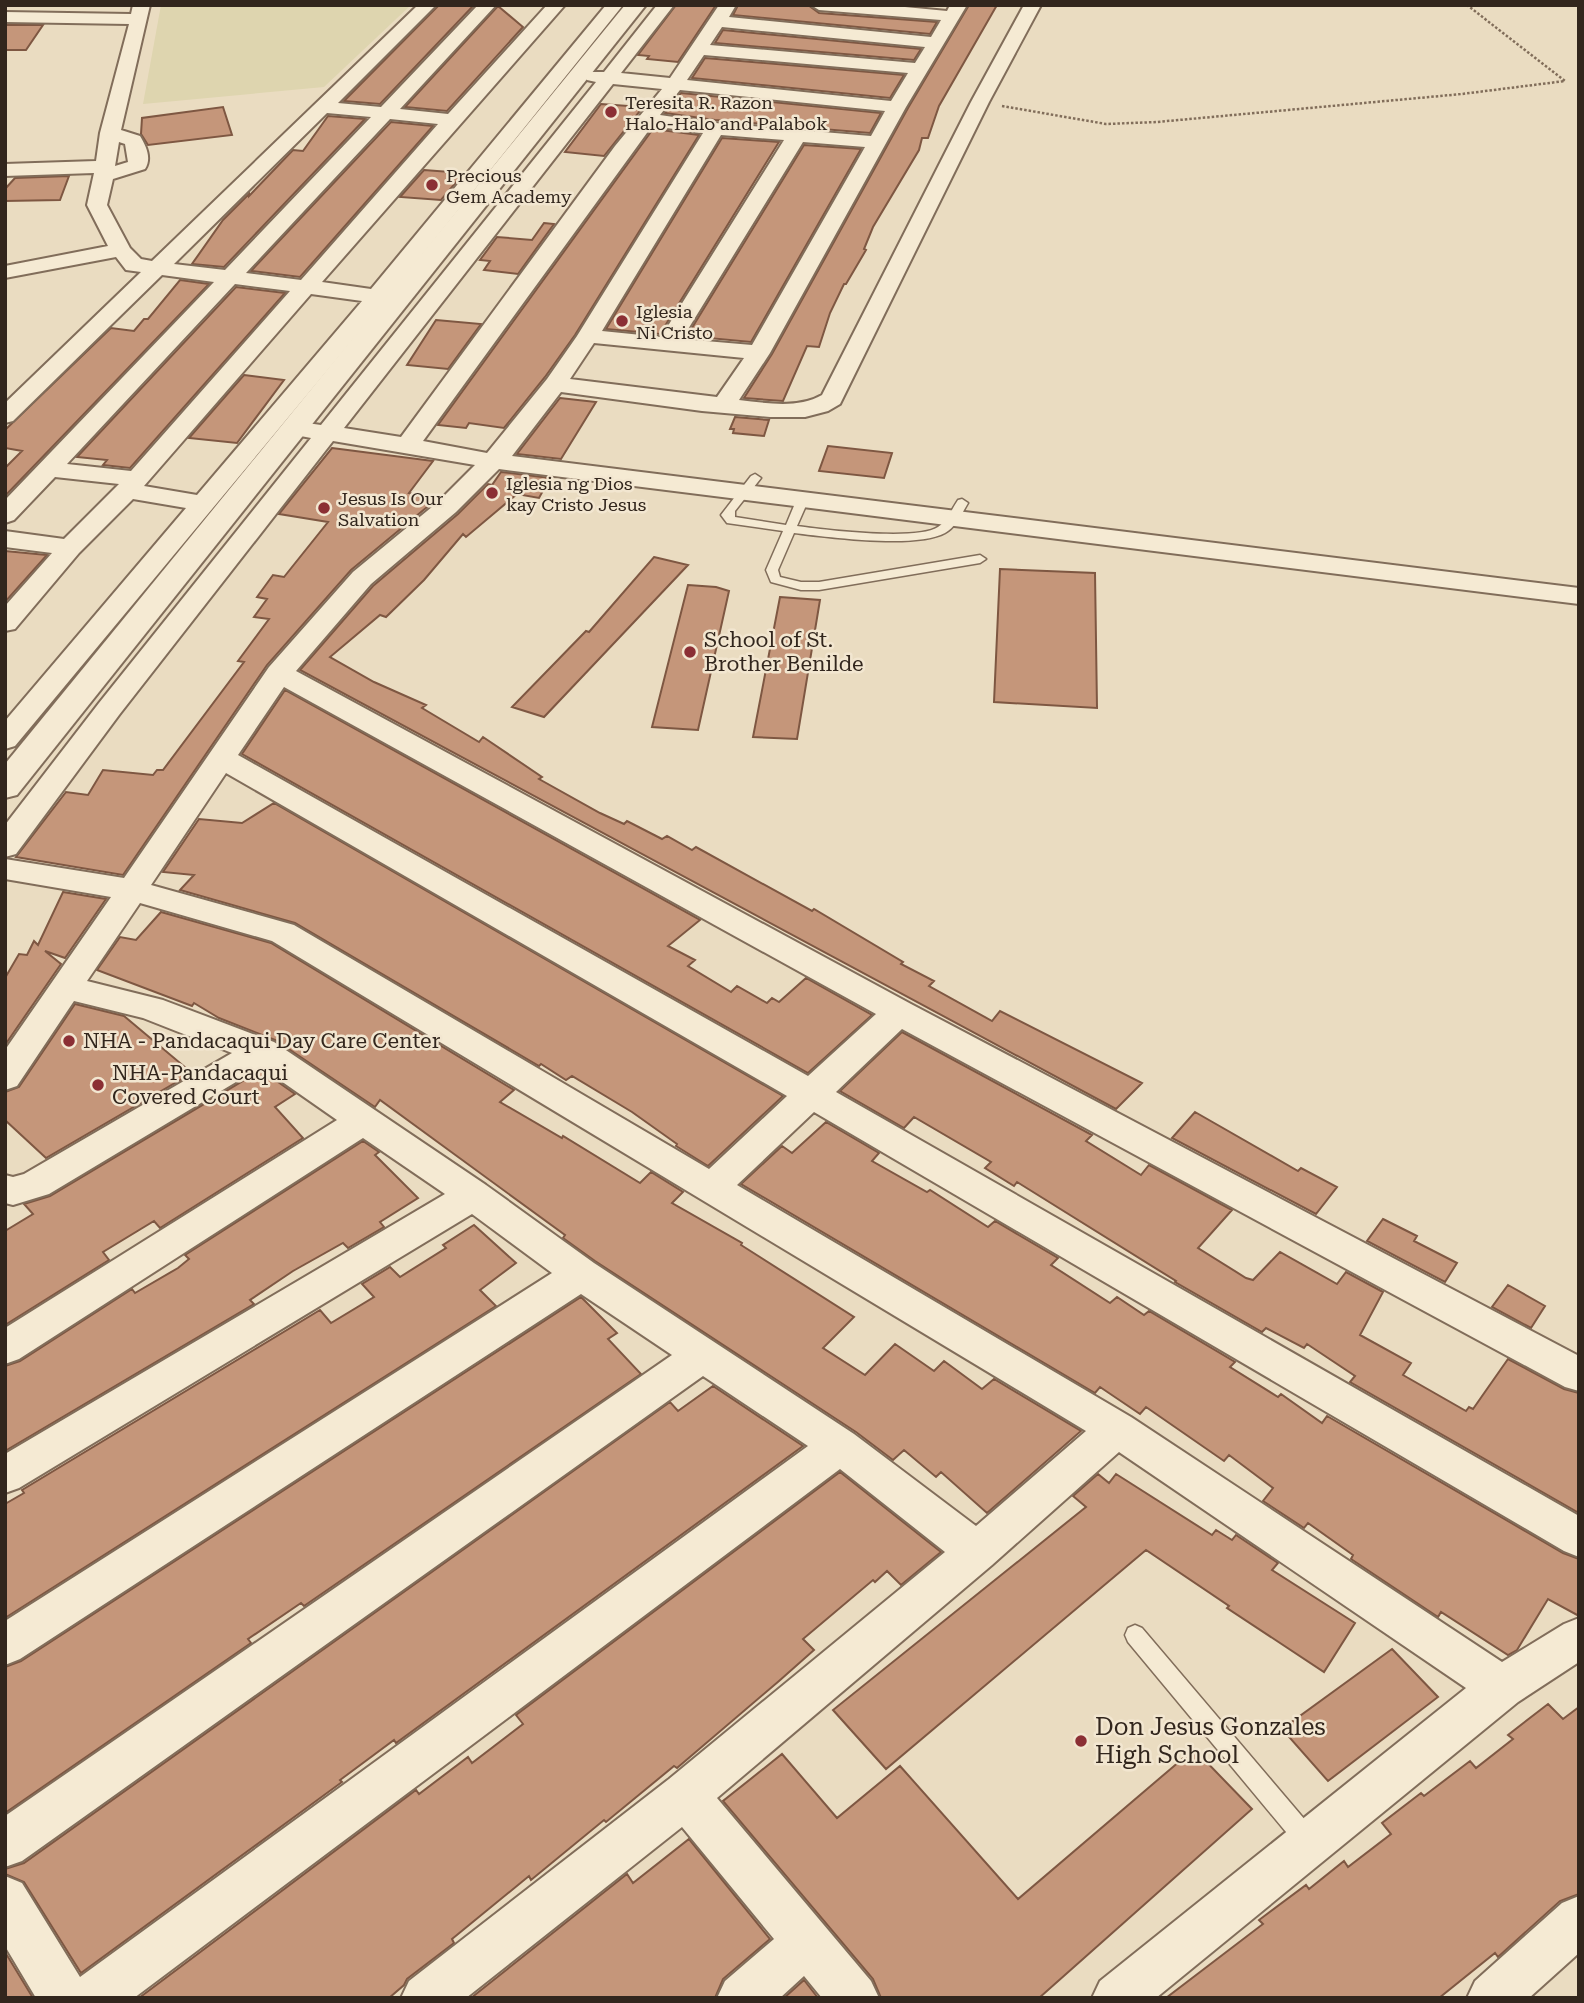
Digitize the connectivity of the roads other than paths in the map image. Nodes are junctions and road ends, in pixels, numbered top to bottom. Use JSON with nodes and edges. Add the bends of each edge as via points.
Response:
{"nodes":[{"id":1,"x":428,"y":5,"type":"edge"},
{"id":2,"x":488,"y":5,"type":"edge"},
{"id":3,"x":557,"y":5,"type":"edge"},
{"id":4,"x":615,"y":5,"type":"edge"},
{"id":5,"x":636,"y":5,"type":"edge"},
{"id":6,"x":666,"y":5,"type":"edge"},
{"id":7,"x":819,"y":5,"type":"edge"},
{"id":8,"x":1032,"y":5,"type":"edge"},
{"id":9,"x":955,"y":11,"type":"edge"},
{"id":10,"x":140,"y":12,"type":"edge"},
{"id":11,"x":722,"y":13,"type":"edge"},
{"id":12,"x":5,"y":17,"type":"edge"},
{"id":13,"x":936,"y":43,"type":"junction"},
{"id":14,"x":697,"y":48,"type":"junction"},
{"id":15,"x":920,"y":69,"type":"junction"},
{"id":16,"x":580,"y":75,"type":"junction"},
{"id":17,"x":608,"y":76,"type":"junction"},
{"id":18,"x":674,"y":86,"type":"junction"},
{"id":19,"x":323,"y":107,"type":"junction"},
{"id":20,"x":897,"y":107,"type":"junction"},
{"id":21,"x":386,"y":113,"type":"junction"},
{"id":22,"x":646,"y":119,"type":"junction"},
{"id":23,"x":452,"y":120,"type":"junction"},
{"id":24,"x":715,"y":129,"type":"junction"},
{"id":25,"x":110,"y":133,"type":"junction"},
{"id":26,"x":799,"y":134,"type":"junction"},
{"id":27,"x":878,"y":142,"type":"junction"},
{"id":28,"x":5,"y":170,"type":"edge"},
{"id":29,"x":104,"y":171,"type":"junction"},
{"id":30,"x":127,"y":257,"type":"junction"},
{"id":31,"x":157,"y":267,"type":"junction"},
{"id":32,"x":5,"y":272,"type":"edge"},
{"id":33,"x":229,"y":278,"type":"junction"},
{"id":34,"x":306,"y":286,"type":"junction"},
{"id":35,"x":102,"y":291,"type":"dead end"},
{"id":36,"x":377,"y":296,"type":"junction"},
{"id":37,"x":588,"y":336,"type":"junction"},
{"id":38,"x":669,"y":342,"type":"junction"},
{"id":39,"x":759,"y":353,"type":"junction"},
{"id":40,"x":555,"y":384,"type":"junction"},
{"id":41,"x":725,"y":403,"type":"junction"},
{"id":42,"x":5,"y":416,"type":"edge"},
{"id":43,"x":300,"y":420,"type":"junction"},
{"id":44,"x":335,"y":425,"type":"junction"},
{"id":45,"x":413,"y":437,"type":"junction"},
{"id":46,"x":500,"y":454,"type":"junction"},
{"id":47,"x":49,"y":469,"type":"junction"},
{"id":48,"x":131,"y":485,"type":"junction"},
{"id":49,"x":748,"y":486,"type":"junction"},
{"id":50,"x":802,"y":501,"type":"junction"},
{"id":51,"x":201,"y":503,"type":"junction"},
{"id":52,"x":957,"y":511,"type":"junction"},
{"id":53,"x":5,"y":515,"type":"edge"},
{"id":54,"x":790,"y":529,"type":"junction"},
{"id":55,"x":5,"y":539,"type":"edge"},
{"id":56,"x":70,"y":548,"type":"junction"},
{"id":57,"x":980,"y":559,"type":"dead end"},
{"id":58,"x":1389,"y":565,"type":"junction"},
{"id":59,"x":1579,"y":579,"type":"edge"},
{"id":60,"x":1579,"y":596,"type":"edge"},
{"id":61,"x":5,"y":623,"type":"edge"},
{"id":62,"x":279,"y":673,"type":"junction"},
{"id":63,"x":5,"y":740,"type":"edge"},
{"id":64,"x":223,"y":759,"type":"junction"},
{"id":65,"x":5,"y":787,"type":"edge"},
{"id":66,"x":5,"y":847,"type":"edge"},
{"id":67,"x":5,"y":869,"type":"edge"},
{"id":68,"x":132,"y":890,"type":"junction"},
{"id":69,"x":66,"y":988,"type":"junction"},
{"id":70,"x":899,"y":1012,"type":"junction"},
{"id":71,"x":262,"y":1051,"type":"junction"},
{"id":72,"x":5,"y":1077,"type":"edge"},
{"id":73,"x":811,"y":1094,"type":"junction"},
{"id":74,"x":363,"y":1120,"type":"junction"},
{"id":75,"x":711,"y":1188,"type":"junction"},
{"id":76,"x":5,"y":1189,"type":"edge"},
{"id":77,"x":473,"y":1195,"type":"junction"},
{"id":78,"x":581,"y":1274,"type":"junction"},
{"id":79,"x":5,"y":1349,"type":"edge"},
{"id":80,"x":701,"y":1356,"type":"junction"},
{"id":81,"x":1579,"y":1375,"type":"edge"},
{"id":82,"x":1117,"y":1429,"type":"junction"},
{"id":83,"x":840,"y":1446,"type":"junction"},
{"id":84,"x":5,"y":1475,"type":"edge"},
{"id":85,"x":1579,"y":1538,"type":"edge"},
{"id":86,"x":976,"y":1552,"type":"junction"},
{"id":87,"x":1135,"y":1635,"type":"dead end"},
{"id":88,"x":1579,"y":1638,"type":"edge"},
{"id":89,"x":5,"y":1645,"type":"edge"},
{"id":90,"x":1503,"y":1687,"type":"junction"},
{"id":91,"x":685,"y":1795,"type":"junction"},
{"id":92,"x":5,"y":1844,"type":"edge"},
{"id":93,"x":1310,"y":1844,"type":"junction"},
{"id":94,"x":5,"y":1900,"type":"edge"},
{"id":95,"x":1579,"y":1920,"type":"edge"},
{"id":96,"x":807,"y":1942,"type":"junction"},
{"id":97,"x":64,"y":1998,"type":"edge"},
{"id":98,"x":93,"y":1998,"type":"edge"},
{"id":99,"x":426,"y":1998,"type":"edge"},
{"id":100,"x":742,"y":1998,"type":"edge"},
{"id":101,"x":854,"y":1998,"type":"edge"},
{"id":102,"x":1117,"y":1998,"type":"edge"},
{"id":103,"x":1492,"y":1998,"type":"edge"}],
"edges":[{"from":1,"to":19,"type":"street"},
{"from":2,"to":21,"type":"street"},
{"from":3,"to":23,"type":"street"},
{"from":4,"to":36,"type":"street"},
{"from":5,"to":16,"type":"street"},
{"from":6,"to":17,"type":"street"},
{"from":7,"to":9,"type":"street"},
{"from":8,"to":41,"type":"street","via":[[832,399],[807,411]]},
{"from":9,"to":13,"type":"street"},
{"from":10,"to":12,"type":"street"},
{"from":10,"to":25,"type":"street"},
{"from":11,"to":13,"type":"street"},
{"from":11,"to":14,"type":"street"},
{"from":13,"to":15,"type":"street"},
{"from":14,"to":15,"type":"street"},
{"from":14,"to":18,"type":"street"},
{"from":15,"to":20,"type":"street"},
{"from":16,"to":17,"type":"street"},
{"from":16,"to":43,"type":"street"},
{"from":17,"to":18,"type":"street"},
{"from":17,"to":44,"type":"street"},
{"from":18,"to":20,"type":"street"},
{"from":18,"to":22,"type":"street"},
{"from":19,"to":21,"type":"street"},
{"from":19,"to":31,"type":"street"},
{"from":20,"to":27,"type":"street"},
{"from":21,"to":23,"type":"street"},
{"from":21,"to":33,"type":"street"},
{"from":22,"to":24,"type":"street"},
{"from":22,"to":45,"type":"street"},
{"from":23,"to":34,"type":"street"},
{"from":24,"to":26,"type":"street"},
{"from":24,"to":37,"type":"street"},
{"from":25,"to":29,"type":"street"},
{"from":25,"to":29,"type":"street","via":[[133,140],[138,165]]},
{"from":26,"to":27,"type":"street"},
{"from":26,"to":38,"type":"street"},
{"from":27,"to":39,"type":"street"},
{"from":28,"to":29,"type":"street"},
{"from":29,"to":30,"type":"street","via":[[97,205]]},
{"from":30,"to":31,"type":"street"},
{"from":30,"to":32,"type":"street"},
{"from":30,"to":35,"type":"street"},
{"from":31,"to":33,"type":"street"},
{"from":31,"to":42,"type":"street"},
{"from":33,"to":34,"type":"street"},
{"from":33,"to":47,"type":"street"},
{"from":34,"to":36,"type":"street"},
{"from":34,"to":48,"type":"street"},
{"from":36,"to":51,"type":"street"},
{"from":37,"to":38,"type":"street"},
{"from":37,"to":40,"type":"street"},
{"from":38,"to":39,"type":"street"},
{"from":39,"to":41,"type":"street"},
{"from":40,"to":41,"type":"street","via":[[702,404]]},
{"from":40,"to":46,"type":"street"},
{"from":43,"to":44,"type":"street"},
{"from":43,"to":65,"type":"street"},
{"from":44,"to":45,"type":"street"},
{"from":44,"to":66,"type":"street","via":[[108,709]]},
{"from":45,"to":46,"type":"street"},
{"from":46,"to":49,"type":"street"},
{"from":46,"to":62,"type":"street","via":[[447,507],[362,578]]},
{"from":47,"to":48,"type":"street"},
{"from":47,"to":53,"type":"street"},
{"from":48,"to":51,"type":"street"},
{"from":48,"to":56,"type":"street"},
{"from":49,"to":50,"type":"street"},
{"from":49,"to":52,"type":"street"},
{"from":49,"to":54,"type":"lane","via":[[727,515],[732,520]]},
{"from":50,"to":52,"type":"street"},
{"from":50,"to":54,"type":"lane"},
{"from":51,"to":63,"type":"street"},
{"from":52,"to":54,"type":"lane","via":[[940,531],[891,536]]},
{"from":52,"to":58,"type":"street"},
{"from":54,"to":57,"type":"lane","via":[[772,570],[775,579],[801,586]]},
{"from":55,"to":56,"type":"street"},
{"from":56,"to":61,"type":"street"},
{"from":58,"to":59,"type":"street"},
{"from":58,"to":60,"type":"street"},
{"from":62,"to":64,"type":"street"},
{"from":62,"to":70,"type":"street"},
{"from":64,"to":68,"type":"street"},
{"from":64,"to":73,"type":"street"},
{"from":67,"to":68,"type":"street"},
{"from":68,"to":69,"type":"street"},
{"from":68,"to":75,"type":"street","via":[[283,933]]},
{"from":69,"to":71,"type":"street","via":[[151,1008]]},
{"from":69,"to":72,"type":"street"},
{"from":70,"to":73,"type":"street"},
{"from":70,"to":81,"type":"street"},
{"from":71,"to":74,"type":"street"},
{"from":71,"to":76,"type":"street","via":[[36,1184]]},
{"from":73,"to":75,"type":"street"},
{"from":73,"to":85,"type":"street"},
{"from":74,"to":77,"type":"street"},
{"from":74,"to":79,"type":"street"},
{"from":75,"to":82,"type":"street"},
{"from":77,"to":78,"type":"street"},
{"from":77,"to":84,"type":"street"},
{"from":78,"to":80,"type":"street"},
{"from":78,"to":89,"type":"street"},
{"from":80,"to":83,"type":"street"},
{"from":80,"to":92,"type":"street"},
{"from":82,"to":86,"type":"street"},
{"from":82,"to":90,"type":"street"},
{"from":83,"to":86,"type":"street"},
{"from":83,"to":98,"type":"street"},
{"from":86,"to":91,"type":"street"},
{"from":87,"to":93,"type":"lane"},
{"from":88,"to":90,"type":"street"},
{"from":90,"to":93,"type":"street"},
{"from":91,"to":96,"type":"street"},
{"from":91,"to":99,"type":"street"},
{"from":93,"to":102,"type":"street"},
{"from":94,"to":97,"type":"street"},
{"from":95,"to":103,"type":"street"},
{"from":96,"to":100,"type":"street"},
{"from":96,"to":101,"type":"street"}]}
